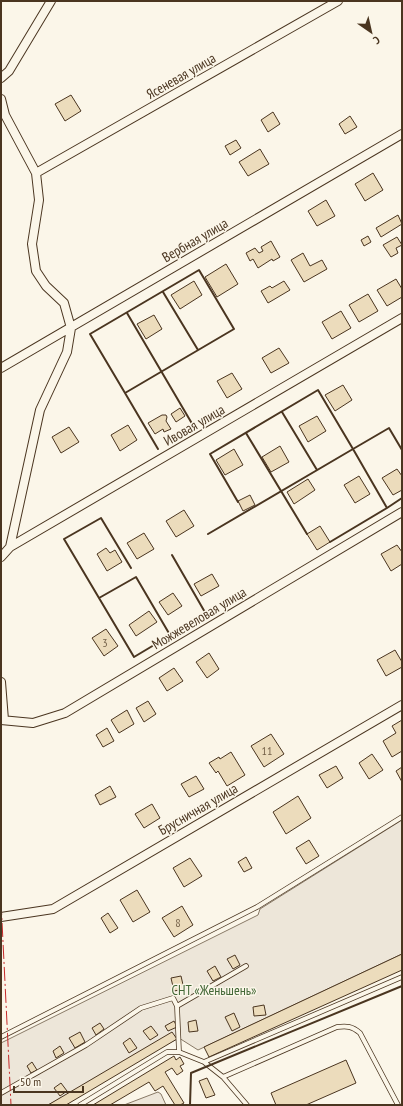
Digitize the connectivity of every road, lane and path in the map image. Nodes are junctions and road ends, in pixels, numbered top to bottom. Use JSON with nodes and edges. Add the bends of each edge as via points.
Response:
{"nodes":[{"id":1,"x":51,"y":1,"type":"edge"},
{"id":2,"x":338,"y":1,"type":"edge"},
{"id":3,"x":1,"y":78,"type":"edge"},
{"id":4,"x":1,"y":99,"type":"edge"},
{"id":5,"x":402,"y":134,"type":"edge"},
{"id":6,"x":36,"y":173,"type":"junction"},
{"id":7,"x":402,"y":318,"type":"edge"},
{"id":8,"x":71,"y":328,"type":"junction"},
{"id":9,"x":1,"y":368,"type":"edge"},
{"id":10,"x":402,"y":512,"type":"edge"},
{"id":11,"x":10,"y":547,"type":"junction"},
{"id":12,"x":1,"y":557,"type":"edge"},
{"id":13,"x":1,"y":682,"type":"edge"},
{"id":14,"x":402,"y":705,"type":"edge"},
{"id":15,"x":2,"y":720,"type":"edge"},
{"id":16,"x":402,"y":817,"type":"edge"},
{"id":17,"x":1,"y":917,"type":"edge"},
{"id":18,"x":246,"y":966,"type":"dead end"},
{"id":19,"x":402,"y":977,"type":"edge"},
{"id":20,"x":177,"y":1006,"type":"junction"},
{"id":21,"x":1,"y":1037,"type":"edge"},
{"id":22,"x":179,"y":1052,"type":"junction"},
{"id":23,"x":204,"y":1062,"type":"junction"},
{"id":24,"x":223,"y":1077,"type":"junction"},
{"id":25,"x":1,"y":1093,"type":"edge"},
{"id":26,"x":80,"y":1105,"type":"edge"},
{"id":27,"x":246,"y":1105,"type":"edge"},
{"id":28,"x":398,"y":1105,"type":"edge"}],
"edges":[{"from":1,"to":3,"type":"street","via":[[9,71]]},
{"from":2,"to":6,"type":"street","name":"Ясеневая улица"},
{"from":4,"to":6,"type":"street","via":[[5,115]]},
{"from":5,"to":8,"type":"street","name":"Вербная улица"},
{"from":6,"to":8,"type":"street","via":[[40,200],[32,244],[36,271],[46,286],[64,303]]},
{"from":7,"to":11,"type":"street","name":"Ивовая улица"},
{"from":8,"to":9,"type":"street","name":"Вербная улица"},
{"from":8,"to":11,"type":"street","via":[[67,352],[40,410]]},
{"from":10,"to":15,"type":"street","name":"Можжевеловая улица","via":[[65,713],[33,723]]},
{"from":11,"to":12,"type":"street","name":"Ивовая улица"},
{"from":13,"to":15,"type":"street"},
{"from":14,"to":17,"type":"street","name":"Брусничная улица","via":[[53,909]]},
{"from":16,"to":21,"type":"lane","via":[[258,907]]},
{"from":18,"to":20,"type":"lane"},
{"from":19,"to":23,"type":"lane"},
{"from":20,"to":22,"type":"lane"},
{"from":20,"to":25,"type":"lane","via":[[173,998],[141,1008],[86,1045]]},
{"from":22,"to":23,"type":"lane"},
{"from":22,"to":26,"type":"lane","via":[[167,1052]]},
{"from":23,"to":24,"type":"lane"},
{"from":24,"to":27,"type":"lane"},
{"from":24,"to":28,"type":"lane","via":[[337,1027],[346,1026],[360,1033]]}]}
